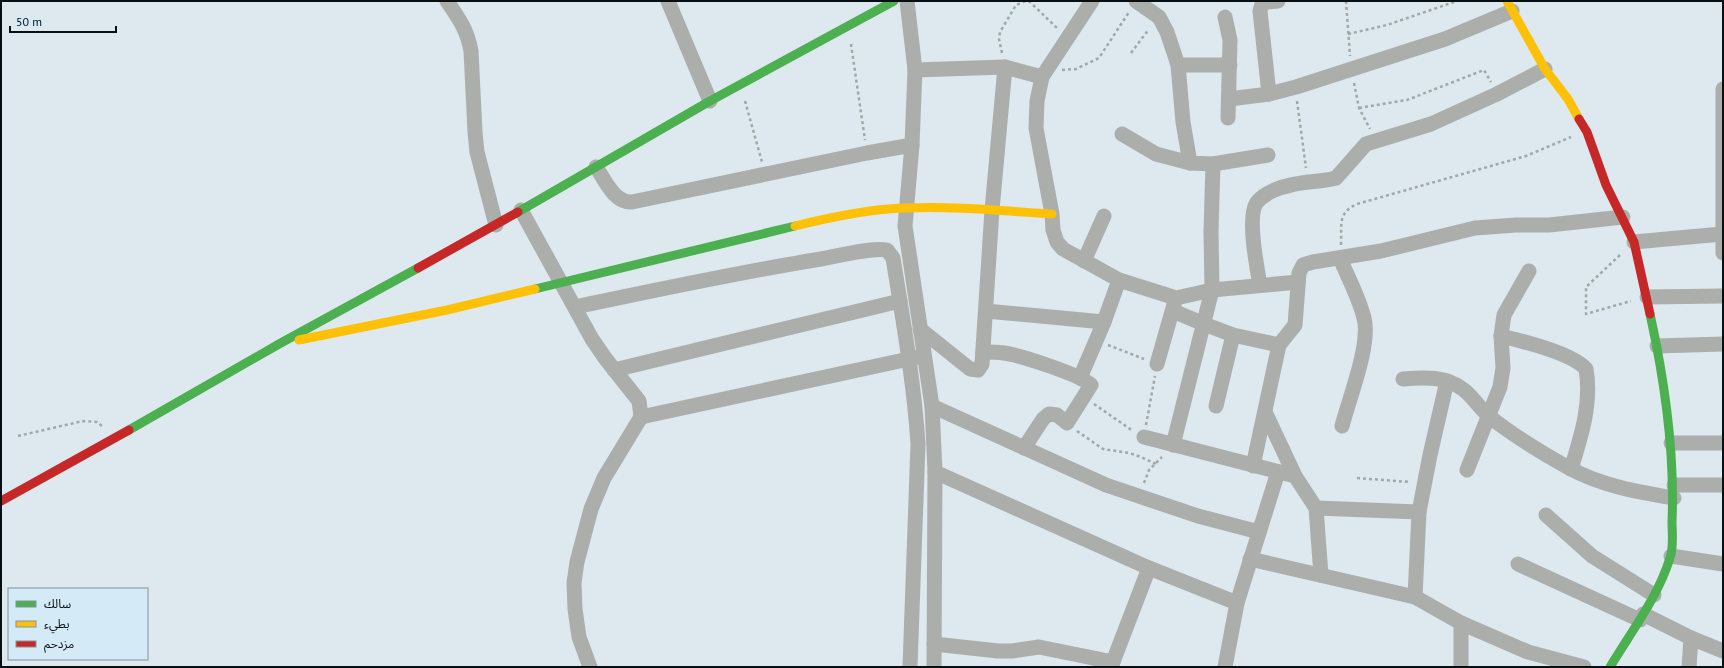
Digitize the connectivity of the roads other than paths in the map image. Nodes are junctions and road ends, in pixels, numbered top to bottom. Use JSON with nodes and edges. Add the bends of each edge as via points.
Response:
{"nodes":[{"id":1,"x":447,"y":1,"type":"edge"},
{"id":2,"x":668,"y":1,"type":"edge"},
{"id":3,"x":894,"y":1,"type":"edge"},
{"id":4,"x":907,"y":1,"type":"edge"},
{"id":5,"x":1092,"y":1,"type":"edge"},
{"id":6,"x":1136,"y":1,"type":"edge"},
{"id":7,"x":1278,"y":1,"type":"edge"},
{"id":8,"x":1510,"y":6,"type":"edge"},
{"id":9,"x":1225,"y":17,"type":"dead end"},
{"id":10,"x":1178,"y":65,"type":"junction"},
{"id":11,"x":1230,"y":65,"type":"junction"},
{"id":12,"x":1005,"y":67,"type":"junction"},
{"id":13,"x":1545,"y":69,"type":"junction"},
{"id":14,"x":915,"y":70,"type":"junction"},
{"id":15,"x":1042,"y":77,"type":"junction"},
{"id":16,"x":1723,"y":89,"type":"edge"},
{"id":17,"x":1269,"y":94,"type":"junction"},
{"id":18,"x":1229,"y":99,"type":"junction"},
{"id":19,"x":1723,"y":99,"type":"edge"},
{"id":20,"x":710,"y":101,"type":"junction"},
{"id":21,"x":1228,"y":118,"type":"dead end"},
{"id":22,"x":1122,"y":134,"type":"dead end"},
{"id":23,"x":912,"y":145,"type":"junction"},
{"id":24,"x":1268,"y":155,"type":"dead end"},
{"id":25,"x":1190,"y":163,"type":"junction"},
{"id":26,"x":1213,"y":164,"type":"junction"},
{"id":27,"x":1722,"y":166,"type":"edge"},
{"id":28,"x":596,"y":167,"type":"junction"},
{"id":29,"x":906,"y":208,"type":"junction"},
{"id":30,"x":522,"y":210,"type":"junction"},
{"id":31,"x":992,"y":210,"type":"junction"},
{"id":32,"x":1052,"y":214,"type":"junction"},
{"id":33,"x":1104,"y":216,"type":"dead end"},
{"id":34,"x":1623,"y":217,"type":"junction"},
{"id":35,"x":496,"y":225,"type":"junction"},
{"id":36,"x":1722,"y":234,"type":"junction"},
{"id":37,"x":1634,"y":242,"type":"junction"},
{"id":38,"x":1723,"y":253,"type":"edge"},
{"id":39,"x":1340,"y":258,"type":"junction"},
{"id":40,"x":1084,"y":260,"type":"junction"},
{"id":41,"x":1528,"y":271,"type":"dead end"},
{"id":42,"x":1119,"y":280,"type":"junction"},
{"id":43,"x":561,"y":282,"type":"junction"},
{"id":44,"x":1298,"y":282,"type":"junction"},
{"id":45,"x":1260,"y":285,"type":"junction"},
{"id":46,"x":1212,"y":290,"type":"junction"},
{"id":47,"x":1723,"y":296,"type":"edge"},
{"id":48,"x":1647,"y":297,"type":"junction"},
{"id":49,"x":900,"y":301,"type":"junction"},
{"id":50,"x":1175,"y":304,"type":"junction"},
{"id":51,"x":575,"y":307,"type":"junction"},
{"id":52,"x":986,"y":311,"type":"junction"},
{"id":53,"x":1104,"y":322,"type":"junction"},
{"id":54,"x":1204,"y":324,"type":"junction"},
{"id":55,"x":920,"y":329,"type":"junction"},
{"id":56,"x":1233,"y":335,"type":"junction"},
{"id":57,"x":1501,"y":336,"type":"junction"},
{"id":58,"x":279,"y":344,"type":"junction"},
{"id":59,"x":1279,"y":344,"type":"junction"},
{"id":60,"x":1723,"y":344,"type":"edge"},
{"id":61,"x":1657,"y":346,"type":"junction"},
{"id":62,"x":983,"y":352,"type":"junction"},
{"id":63,"x":925,"y":356,"type":"junction"},
{"id":64,"x":909,"y":359,"type":"junction"},
{"id":65,"x":1157,"y":364,"type":"road end"},
{"id":66,"x":614,"y":370,"type":"junction"},
{"id":67,"x":1080,"y":378,"type":"junction"},
{"id":68,"x":1403,"y":379,"type":"dead end"},
{"id":69,"x":1447,"y":381,"type":"junction"},
{"id":70,"x":932,"y":406,"type":"junction"},
{"id":71,"x":1216,"y":406,"type":"dead end"},
{"id":72,"x":1265,"y":412,"type":"junction"},
{"id":73,"x":1489,"y":416,"type":"junction"},
{"id":74,"x":641,"y":417,"type":"junction"},
{"id":75,"x":1342,"y":426,"type":"dead end"},
{"id":76,"x":1144,"y":437,"type":"road end"},
{"id":77,"x":1671,"y":443,"type":"junction"},
{"id":78,"x":1723,"y":443,"type":"edge"},
{"id":79,"x":1173,"y":444,"type":"junction"},
{"id":80,"x":1024,"y":448,"type":"junction"},
{"id":81,"x":1253,"y":466,"type":"junction"},
{"id":82,"x":1571,"y":469,"type":"junction"},
{"id":83,"x":1467,"y":470,"type":"dead end"},
{"id":84,"x":935,"y":472,"type":"junction"},
{"id":85,"x":1278,"y":472,"type":"junction"},
{"id":86,"x":1296,"y":476,"type":"junction"},
{"id":87,"x":1723,"y":485,"type":"edge"},
{"id":88,"x":1674,"y":492,"type":"junction"},
{"id":89,"x":1,"y":501,"type":"edge"},
{"id":90,"x":1316,"y":508,"type":"junction"},
{"id":91,"x":1419,"y":512,"type":"junction"},
{"id":92,"x":1546,"y":515,"type":"dead end"},
{"id":93,"x":1259,"y":532,"type":"junction"},
{"id":94,"x":1671,"y":556,"type":"junction"},
{"id":95,"x":1250,"y":559,"type":"junction"},
{"id":96,"x":1518,"y":564,"type":"dead end"},
{"id":97,"x":1723,"y":564,"type":"edge"},
{"id":98,"x":1149,"y":568,"type":"junction"},
{"id":99,"x":1321,"y":575,"type":"junction"},
{"id":100,"x":1654,"y":595,"type":"junction"},
{"id":101,"x":1415,"y":597,"type":"junction"},
{"id":102,"x":1237,"y":603,"type":"junction"},
{"id":103,"x":1641,"y":617,"type":"junction"},
{"id":104,"x":1461,"y":623,"type":"junction"},
{"id":105,"x":1691,"y":638,"type":"junction"},
{"id":106,"x":934,"y":644,"type":"junction"},
{"id":107,"x":1723,"y":651,"type":"edge"},
{"id":108,"x":1112,"y":664,"type":"edge"},
{"id":109,"x":590,"y":667,"type":"edge"},
{"id":110,"x":910,"y":667,"type":"edge"},
{"id":111,"x":934,"y":667,"type":"edge"},
{"id":112,"x":1225,"y":667,"type":"edge"},
{"id":113,"x":1461,"y":667,"type":"edge"},
{"id":114,"x":1584,"y":667,"type":"edge"},
{"id":115,"x":1610,"y":667,"type":"edge"},
{"id":116,"x":1689,"y":667,"type":"edge"}],
"edges":[{"from":1,"to":35,"type":"street","via":[[468,37],[477,152]]},
{"from":2,"to":20,"type":"street"},
{"from":3,"to":20,"type":"street"},
{"from":4,"to":14,"type":"street"},
{"from":5,"to":15,"type":"street"},
{"from":6,"to":10,"type":"street","via":[[1159,17]]},
{"from":7,"to":17,"type":"street","via":[[1262,4],[1260,11]]},
{"from":8,"to":13,"type":"street"},
{"from":8,"to":17,"type":"street","via":[[1445,39]]},
{"from":9,"to":11,"type":"street","via":[[1230,40]]},
{"from":10,"to":11,"type":"street"},
{"from":10,"to":25,"type":"street"},
{"from":11,"to":18,"type":"street"},
{"from":12,"to":14,"type":"street"},
{"from":12,"to":15,"type":"street"},
{"from":12,"to":31,"type":"street"},
{"from":13,"to":34,"type":"street","via":[[1568,99],[1587,132],[1606,185]]},
{"from":13,"to":45,"type":"street","via":[[1431,124],[1366,144],[1336,178],[1308,181],[1279,189],[1258,201],[1254,207],[1252,231]]},
{"from":14,"to":23,"type":"street"},
{"from":15,"to":32,"type":"street","via":[[1037,101],[1036,128]]},
{"from":16,"to":19,"type":"street"},
{"from":17,"to":18,"type":"street"},
{"from":18,"to":21,"type":"street"},
{"from":19,"to":27,"type":"street"},
{"from":20,"to":28,"type":"street"},
{"from":22,"to":25,"type":"street","via":[[1156,154]]},
{"from":23,"to":28,"type":"street","via":[[626,202],[616,197]]},
{"from":23,"to":29,"type":"street"},
{"from":24,"to":26,"type":"street"},
{"from":25,"to":26,"type":"street"},
{"from":26,"to":46,"type":"street"},
{"from":27,"to":36,"type":"street"},
{"from":28,"to":30,"type":"street"},
{"from":29,"to":31,"type":"street"},
{"from":29,"to":43,"type":"street","via":[[876,210],[820,220]]},
{"from":29,"to":55,"type":"street","via":[[907,245]]},
{"from":30,"to":35,"type":"street"},
{"from":30,"to":43,"type":"street"},
{"from":31,"to":32,"type":"street"},
{"from":31,"to":52,"type":"street"},
{"from":32,"to":40,"type":"street","via":[[1057,242]]},
{"from":33,"to":40,"type":"street"},
{"from":34,"to":37,"type":"street"},
{"from":34,"to":39,"type":"street","via":[[1550,225],[1475,228],[1381,251]]},
{"from":35,"to":58,"type":"street"},
{"from":36,"to":37,"type":"street"},
{"from":36,"to":38,"type":"street"},
{"from":37,"to":48,"type":"street"},
{"from":39,"to":44,"type":"street","via":[[1303,265]]},
{"from":39,"to":75,"type":"street","via":[[1365,326],[1364,348]]},
{"from":40,"to":42,"type":"street"},
{"from":41,"to":57,"type":"street","via":[[1504,315]]},
{"from":42,"to":50,"type":"street"},
{"from":42,"to":53,"type":"street"},
{"from":43,"to":51,"type":"street"},
{"from":43,"to":58,"type":"street","via":[[447,310]]},
{"from":44,"to":45,"type":"street"},
{"from":44,"to":59,"type":"street","via":[[1295,325]]},
{"from":45,"to":46,"type":"street"},
{"from":46,"to":50,"type":"street"},
{"from":46,"to":54,"type":"street"},
{"from":47,"to":48,"type":"street"},
{"from":48,"to":61,"type":"street"},
{"from":49,"to":51,"type":"street","via":[[893,258],[888,250],[883,249],[798,262]]},
{"from":49,"to":64,"type":"street"},
{"from":49,"to":66,"type":"street"},
{"from":50,"to":54,"type":"street"},
{"from":50,"to":65,"type":"street"},
{"from":51,"to":66,"type":"street","via":[[592,339]]},
{"from":52,"to":53,"type":"street"},
{"from":52,"to":62,"type":"street"},
{"from":53,"to":67,"type":"street"},
{"from":54,"to":56,"type":"street"},
{"from":54,"to":79,"type":"street"},
{"from":55,"to":62,"type":"street","via":[[970,369],[980,368]]},
{"from":55,"to":63,"type":"street"},
{"from":56,"to":59,"type":"street"},
{"from":56,"to":71,"type":"street"},
{"from":57,"to":73,"type":"street","via":[[1502,379]]},
{"from":57,"to":82,"type":"street","via":[[1540,346],[1576,361],[1586,369],[1584,426]]},
{"from":58,"to":89,"type":"street"},
{"from":59,"to":72,"type":"street"},
{"from":60,"to":61,"type":"street"},
{"from":61,"to":77,"type":"street"},
{"from":62,"to":67,"type":"street","via":[[1004,352]]},
{"from":63,"to":64,"type":"street"},
{"from":63,"to":70,"type":"street"},
{"from":64,"to":74,"type":"street"},
{"from":64,"to":110,"type":"street","via":[[918,444]]},
{"from":66,"to":74,"type":"street","via":[[639,401]]},
{"from":67,"to":80,"type":"street","via":[[1091,385],[1067,423],[1057,415],[1049,414]]},
{"from":68,"to":69,"type":"street","via":[[1426,377]]},
{"from":69,"to":73,"type":"street","via":[[1464,390]]},
{"from":69,"to":91,"type":"street"},
{"from":70,"to":80,"type":"street"},
{"from":70,"to":84,"type":"street"},
{"from":72,"to":81,"type":"street"},
{"from":72,"to":86,"type":"street"},
{"from":73,"to":82,"type":"street"},
{"from":73,"to":83,"type":"street"},
{"from":74,"to":109,"type":"street","via":[[604,478],[591,509],[578,562],[574,582],[575,609],[579,636]]},
{"from":76,"to":79,"type":"street"},
{"from":77,"to":78,"type":"street"},
{"from":77,"to":88,"type":"street"},
{"from":79,"to":81,"type":"street"},
{"from":80,"to":93,"type":"street","via":[[1138,497]]},
{"from":81,"to":85,"type":"street"},
{"from":82,"to":88,"type":"street","via":[[1622,489]]},
{"from":84,"to":98,"type":"street"},
{"from":84,"to":106,"type":"street"},
{"from":85,"to":86,"type":"street"},
{"from":85,"to":93,"type":"street"},
{"from":86,"to":90,"type":"street"},
{"from":87,"to":88,"type":"street"},
{"from":88,"to":94,"type":"street"},
{"from":90,"to":91,"type":"street"},
{"from":90,"to":99,"type":"street"},
{"from":91,"to":101,"type":"street"},
{"from":92,"to":100,"type":"street","via":[[1592,556]]},
{"from":93,"to":95,"type":"street"},
{"from":94,"to":97,"type":"street"},
{"from":94,"to":100,"type":"street"},
{"from":95,"to":99,"type":"street"},
{"from":95,"to":102,"type":"street"},
{"from":96,"to":103,"type":"street"},
{"from":98,"to":102,"type":"street"},
{"from":98,"to":108,"type":"street"},
{"from":99,"to":101,"type":"street"},
{"from":100,"to":103,"type":"street"},
{"from":101,"to":104,"type":"street"},
{"from":102,"to":112,"type":"street"},
{"from":103,"to":105,"type":"street"},
{"from":103,"to":115,"type":"street"},
{"from":104,"to":113,"type":"street"},
{"from":104,"to":114,"type":"street","via":[[1528,652]]},
{"from":105,"to":107,"type":"street"},
{"from":105,"to":116,"type":"street"},
{"from":106,"to":108,"type":"street","via":[[998,651],[1039,647]]},
{"from":106,"to":111,"type":"street"}]}
